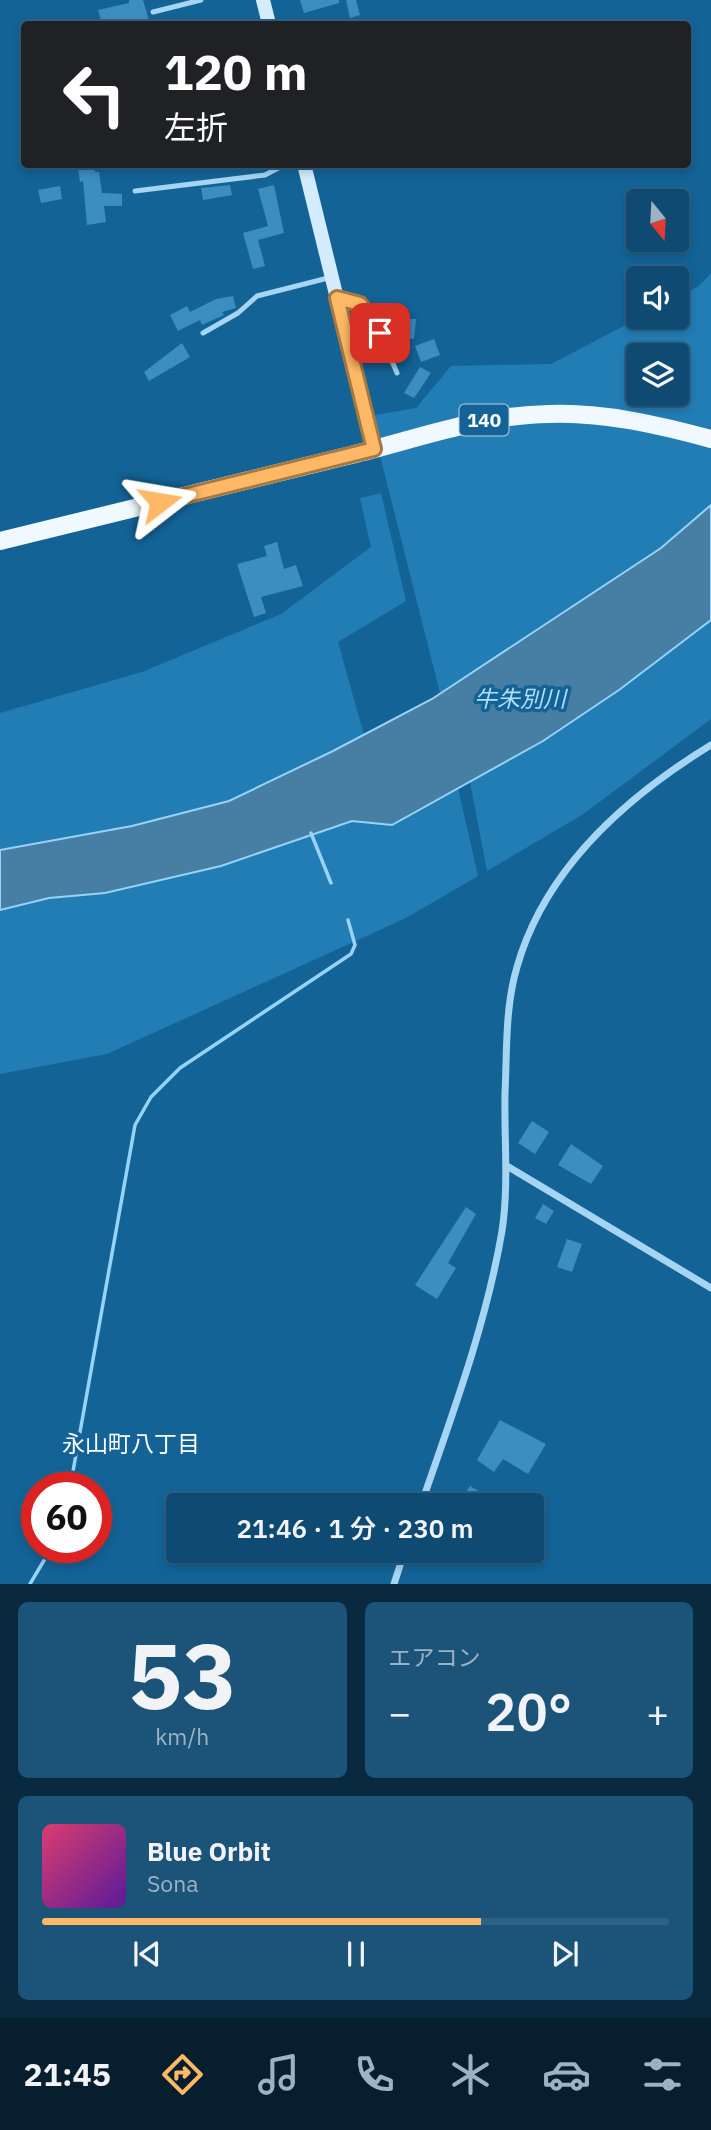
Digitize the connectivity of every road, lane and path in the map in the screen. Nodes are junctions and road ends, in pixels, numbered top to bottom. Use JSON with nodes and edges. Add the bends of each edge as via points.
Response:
{"nodes":[{"id":1,"x":201,"y":0,"type":"edge"},
{"id":2,"x":263,"y":0,"type":"edge"},
{"id":3,"x":153,"y":12,"type":"dead end"},
{"id":4,"x":268,"y":21,"type":"edge"},
{"id":5,"x":278,"y":168,"type":"edge"},
{"id":6,"x":305,"y":168,"type":"edge"},
{"id":7,"x":135,"y":191,"type":"dead end"},
{"id":8,"x":332,"y":277,"type":"junction"},
{"id":9,"x":337,"y":298,"type":"junction"},
{"id":10,"x":203,"y":333,"type":"dead end"},
{"id":11,"x":397,"y":373,"type":"dead end"},
{"id":12,"x":711,"y":439,"type":"edge"},
{"id":13,"x":374,"y":449,"type":"junction"},
{"id":14,"x":0,"y":541,"type":"edge"},
{"id":15,"x":711,"y":745,"type":"edge"},
{"id":16,"x":507,"y":1166,"type":"junction"},
{"id":17,"x":711,"y":1288,"type":"edge"},
{"id":18,"x":425,"y":1493,"type":"edge"},
{"id":19,"x":401,"y":1563,"type":"edge"},
{"id":20,"x":394,"y":1584,"type":"edge"}],
"edges":[{"from":1,"to":3,"type":"lane"},
{"from":2,"to":4,"type":"street"},
{"from":5,"to":7,"type":"lane","via":[[265,175]]},
{"from":6,"to":8,"type":"street"},
{"from":8,"to":9,"type":"street"},
{"from":8,"to":10,"type":"lane","via":[[257,296]]},
{"from":9,"to":11,"type":"lane","via":[[360,304],[380,333]]},
{"from":9,"to":13,"type":"street"},
{"from":12,"to":13,"type":"main road","number":"140","via":[[664,426],[550,414],[474,421]]},
{"from":13,"to":14,"type":"main road","number":"140"},
{"from":15,"to":16,"type":"street","via":[[609,820],[563,872],[546,900],[517,966],[510,996],[504,1123]]},
{"from":16,"to":17,"type":"street"},
{"from":16,"to":18,"type":"street","via":[[502,1230],[473,1354]]},
{"from":19,"to":20,"type":"street"}]}
